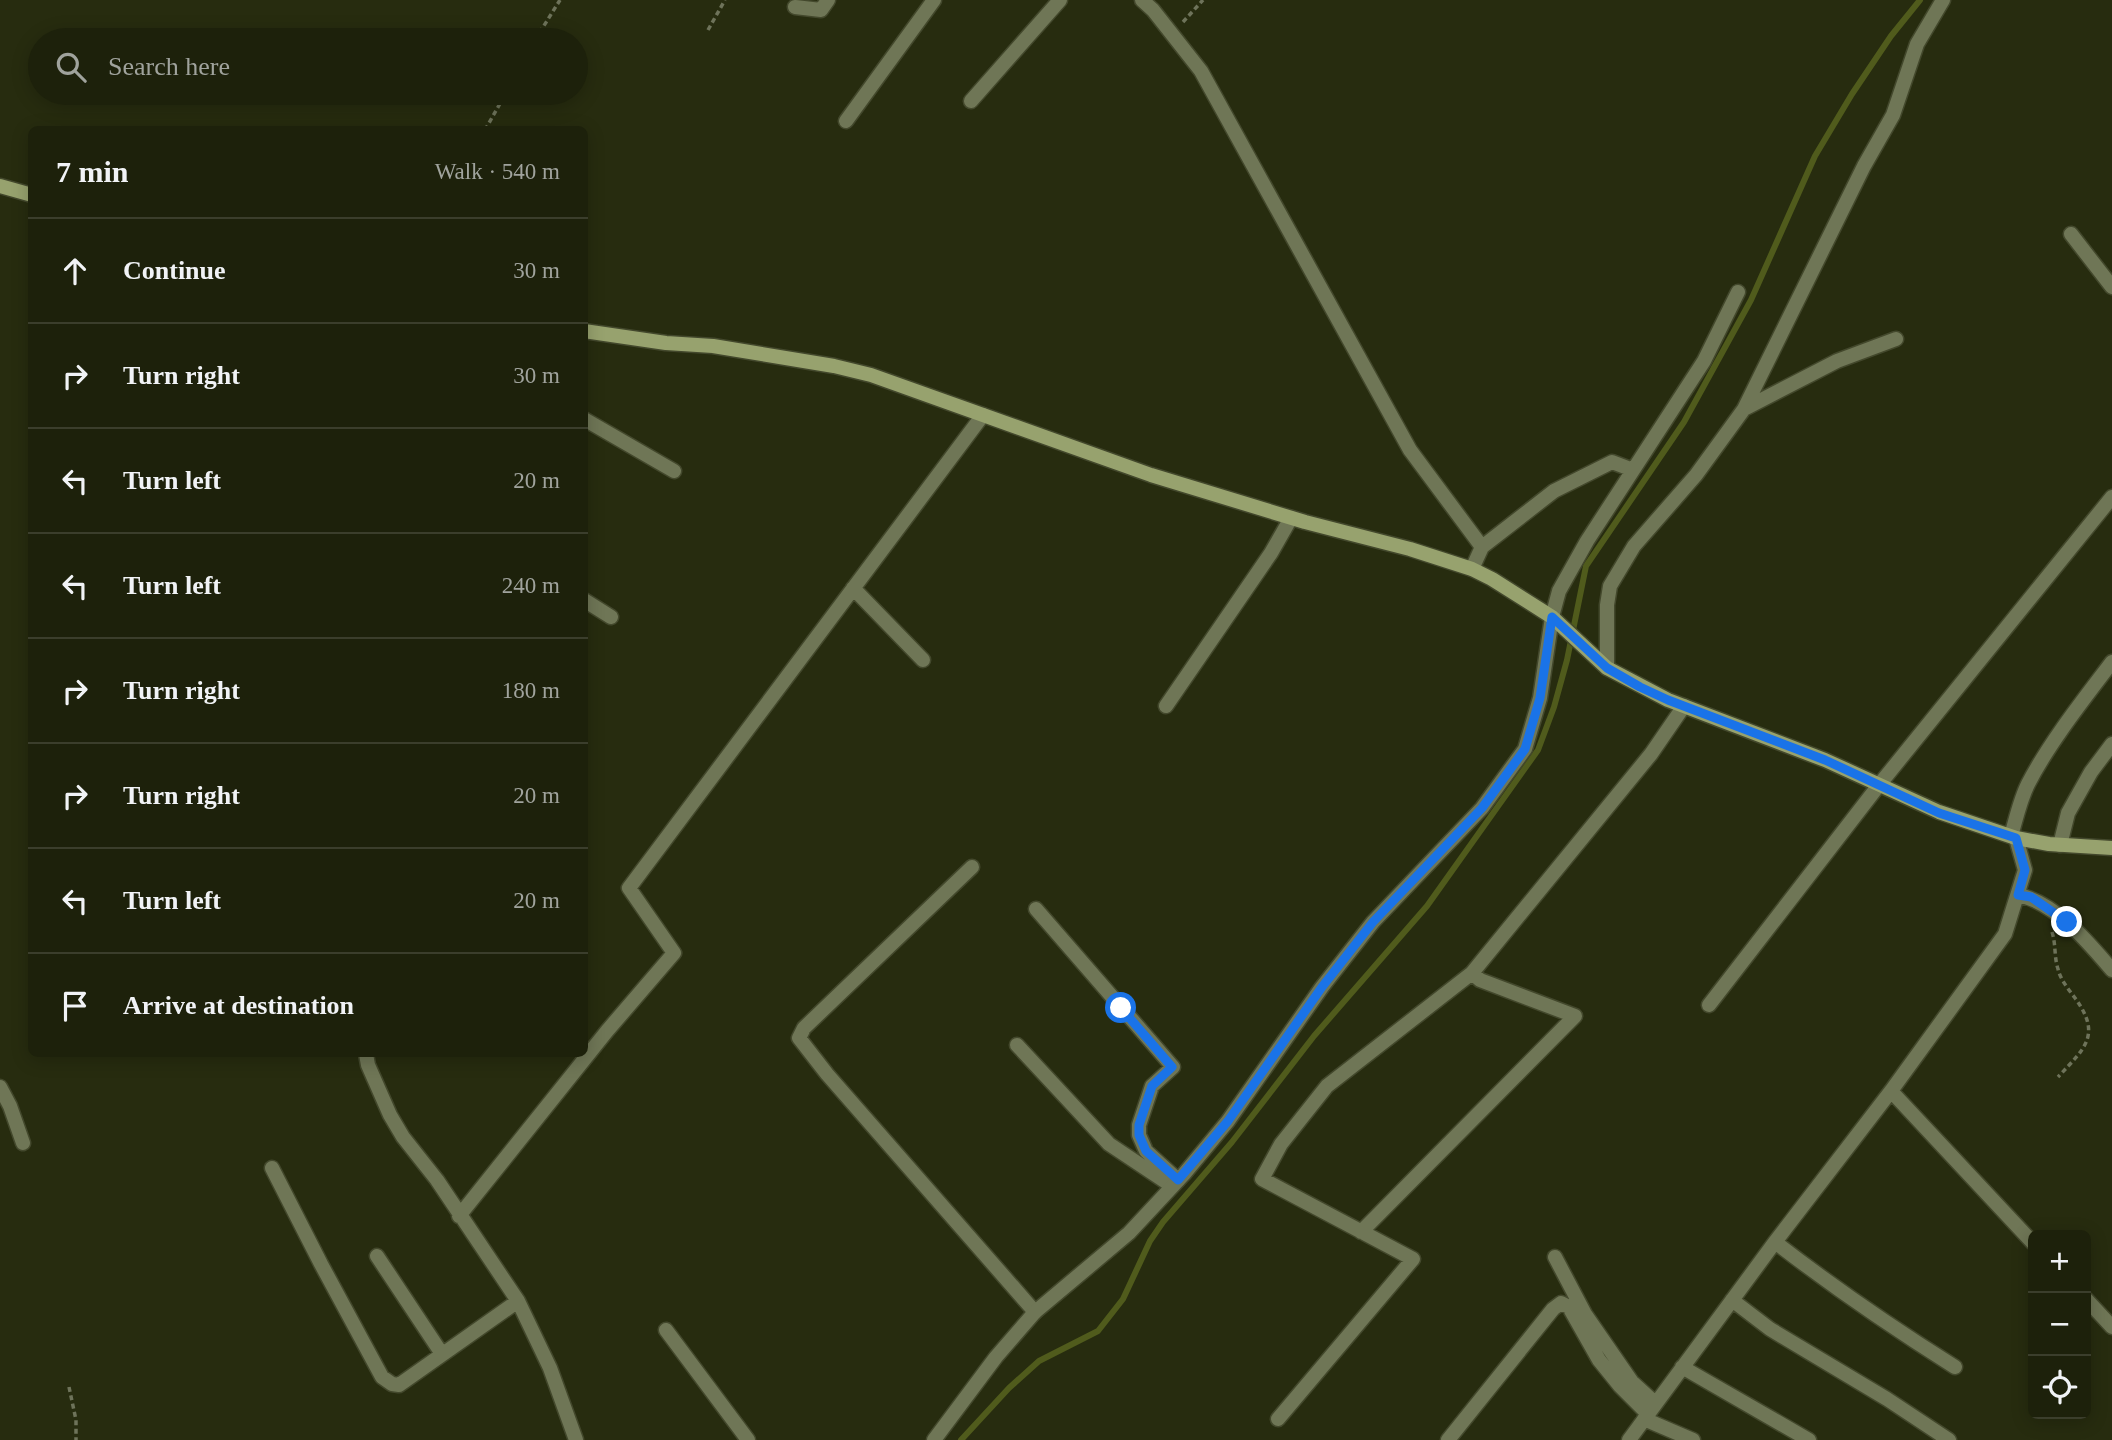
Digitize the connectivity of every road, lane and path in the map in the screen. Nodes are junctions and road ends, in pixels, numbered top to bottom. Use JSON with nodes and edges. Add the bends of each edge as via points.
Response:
{"nodes":[{"id":1,"x":560,"y":0,"type":"edge"},
{"id":2,"x":725,"y":0,"type":"edge"},
{"id":3,"x":828,"y":0,"type":"edge"},
{"id":4,"x":934,"y":0,"type":"edge"},
{"id":5,"x":1060,"y":0,"type":"edge"},
{"id":6,"x":1203,"y":0,"type":"edge"},
{"id":7,"x":1943,"y":0,"type":"edge"},
{"id":8,"x":1145,"y":1,"type":"edge"},
{"id":9,"x":795,"y":7,"type":"dead end"},
{"id":10,"x":543,"y":28,"type":"edge"},
{"id":11,"x":708,"y":30,"type":"dead end"},
{"id":12,"x":1172,"y":35,"type":"junction"},
{"id":13,"x":971,"y":101,"type":"dead end"},
{"id":14,"x":499,"y":105,"type":"edge"},
{"id":15,"x":846,"y":121,"type":"dead end"},
{"id":16,"x":487,"y":126,"type":"edge"},
{"id":17,"x":0,"y":186,"type":"edge"},
{"id":18,"x":28,"y":194,"type":"edge"},
{"id":19,"x":2071,"y":234,"type":"dead end"},
{"id":20,"x":2112,"y":287,"type":"edge"},
{"id":21,"x":1738,"y":292,"type":"dead end"},
{"id":22,"x":588,"y":332,"type":"edge"},
{"id":23,"x":1896,"y":339,"type":"dead end"},
{"id":24,"x":1744,"y":409,"type":"junction"},
{"id":25,"x":983,"y":415,"type":"junction"},
{"id":26,"x":588,"y":421,"type":"edge"},
{"id":27,"x":1633,"y":470,"type":"junction"},
{"id":28,"x":674,"y":471,"type":"dead end"},
{"id":29,"x":2112,"y":497,"type":"edge"},
{"id":30,"x":1291,"y":518,"type":"junction"},
{"id":31,"x":1482,"y":547,"type":"junction"},
{"id":32,"x":1472,"y":569,"type":"junction"},
{"id":33,"x":853,"y":588,"type":"junction"},
{"id":34,"x":588,"y":603,"type":"edge"},
{"id":35,"x":611,"y":617,"type":"dead end"},
{"id":36,"x":1552,"y":617,"type":"junction"},
{"id":37,"x":923,"y":660,"type":"dead end"},
{"id":38,"x":2112,"y":662,"type":"edge"},
{"id":39,"x":1607,"y":668,"type":"junction"},
{"id":40,"x":1166,"y":706,"type":"dead end"},
{"id":41,"x":1684,"y":706,"type":"junction"},
{"id":42,"x":2112,"y":744,"type":"edge"},
{"id":43,"x":1880,"y":785,"type":"junction"},
{"id":44,"x":2014,"y":837,"type":"junction"},
{"id":45,"x":2060,"y":845,"type":"junction"},
{"id":46,"x":2112,"y":848,"type":"edge"},
{"id":47,"x":972,"y":867,"type":"dead end"},
{"id":48,"x":2018,"y":895,"type":"junction"},
{"id":49,"x":1036,"y":909,"type":"dead end"},
{"id":50,"x":2051,"y":931,"type":"dead end"},
{"id":51,"x":2112,"y":970,"type":"edge"},
{"id":52,"x":1472,"y":973,"type":"junction"},
{"id":53,"x":1709,"y":1005,"type":"dead end"},
{"id":54,"x":1017,"y":1045,"type":"dead end"},
{"id":55,"x":588,"y":1055,"type":"edge"},
{"id":56,"x":367,"y":1057,"type":"edge"},
{"id":57,"x":586,"y":1057,"type":"edge"},
{"id":58,"x":2058,"y":1077,"type":"dead end"},
{"id":59,"x":0,"y":1087,"type":"edge"},
{"id":60,"x":1891,"y":1091,"type":"junction"},
{"id":61,"x":23,"y":1143,"type":"dead end"},
{"id":62,"x":272,"y":1168,"type":"dead end"},
{"id":63,"x":1175,"y":1183,"type":"junction"},
{"id":64,"x":459,"y":1216,"type":"junction"},
{"id":65,"x":1362,"y":1232,"type":"junction"},
{"id":66,"x":2028,"y":1238,"type":"edge"},
{"id":67,"x":1775,"y":1242,"type":"junction"},
{"id":68,"x":377,"y":1256,"type":"dead end"},
{"id":69,"x":1555,"y":1258,"type":"dead end"},
{"id":70,"x":1732,"y":1300,"type":"junction"},
{"id":71,"x":518,"y":1301,"type":"junction"},
{"id":72,"x":2091,"y":1304,"type":"edge"},
{"id":73,"x":1035,"y":1312,"type":"junction"},
{"id":74,"x":2112,"y":1327,"type":"edge"},
{"id":75,"x":666,"y":1330,"type":"dead end"},
{"id":76,"x":442,"y":1354,"type":"junction"},
{"id":77,"x":1682,"y":1367,"type":"junction"},
{"id":78,"x":1955,"y":1367,"type":"dead end"},
{"id":79,"x":69,"y":1387,"type":"dead end"},
{"id":80,"x":1649,"y":1412,"type":"junction"},
{"id":81,"x":1278,"y":1419,"type":"dead end"},
{"id":82,"x":76,"y":1440,"type":"edge"},
{"id":83,"x":576,"y":1440,"type":"edge"},
{"id":84,"x":748,"y":1440,"type":"edge"},
{"id":85,"x":934,"y":1440,"type":"edge"},
{"id":86,"x":1448,"y":1440,"type":"edge"},
{"id":87,"x":1629,"y":1440,"type":"edge"},
{"id":88,"x":1693,"y":1440,"type":"edge"},
{"id":89,"x":1809,"y":1440,"type":"edge"},
{"id":90,"x":1949,"y":1440,"type":"edge"}],
"edges":[{"from":1,"to":10,"type":"path"},
{"from":2,"to":11,"type":"path"},
{"from":3,"to":9,"type":"street","via":[[821,10]]},
{"from":4,"to":15,"type":"street"},
{"from":5,"to":13,"type":"street"},
{"from":6,"to":12,"type":"path"},
{"from":7,"to":24,"type":"street","via":[[1917,44],[1893,115]]},
{"from":8,"to":12,"type":"street"},
{"from":12,"to":31,"type":"street","via":[[1213,91],[1410,450]]},
{"from":14,"to":16,"type":"path"},
{"from":17,"to":18,"type":"main road"},
{"from":19,"to":20,"type":"street"},
{"from":21,"to":27,"type":"street","via":[[1704,361]]},
{"from":22,"to":25,"type":"main road","via":[[713,345],[834,366]]},
{"from":23,"to":24,"type":"street","via":[[1838,361]]},
{"from":24,"to":39,"type":"street","via":[[1618,570],[1607,606]]},
{"from":25,"to":30,"type":"main road","via":[[1151,475]]},
{"from":25,"to":33,"type":"street"},
{"from":26,"to":28,"type":"street"},
{"from":27,"to":31,"type":"street","via":[[1612,462],[1554,491]]},
{"from":27,"to":36,"type":"street","via":[[1559,591]]},
{"from":29,"to":43,"type":"street"},
{"from":30,"to":32,"type":"main road"},
{"from":30,"to":40,"type":"street"},
{"from":31,"to":32,"type":"street"},
{"from":32,"to":36,"type":"main road"},
{"from":33,"to":37,"type":"street"},
{"from":33,"to":55,"type":"street","via":[[629,888],[674,954]]},
{"from":34,"to":35,"type":"street"},
{"from":36,"to":39,"type":"main road"},
{"from":36,"to":63,"type":"street","via":[[1540,698],[1525,749],[1482,808],[1373,922],[1228,1121]]},
{"from":38,"to":44,"type":"street","via":[[2029,783]]},
{"from":39,"to":41,"type":"main road"},
{"from":41,"to":43,"type":"main road"},
{"from":41,"to":52,"type":"street","via":[[1651,754]]},
{"from":42,"to":45,"type":"street","via":[[2068,813]]},
{"from":43,"to":44,"type":"main road","via":[[1939,813]]},
{"from":43,"to":53,"type":"street"},
{"from":44,"to":45,"type":"main road"},
{"from":44,"to":48,"type":"street","via":[[2025,870]]},
{"from":45,"to":46,"type":"main road"},
{"from":47,"to":73,"type":"street","via":[[804,1028],[799,1038]]},
{"from":48,"to":51,"type":"street","via":[[2031,897],[2067,922]]},
{"from":48,"to":60,"type":"street","via":[[2005,934]]},
{"from":49,"to":63,"type":"street","via":[[1172,1067],[1152,1086],[1139,1135],[1146,1151]]},
{"from":50,"to":58,"type":"path","via":[[2057,970],[2087,1014],[2084,1049]]},
{"from":52,"to":65,"type":"street","via":[[1327,1086],[1281,1144],[1262,1179]]},
{"from":52,"to":65,"type":"street","via":[[1575,1016]]},
{"from":54,"to":63,"type":"street","via":[[1109,1143]]},
{"from":56,"to":64,"type":"street","via":[[390,1115]]},
{"from":57,"to":64,"type":"street"},
{"from":59,"to":61,"type":"street"},
{"from":60,"to":66,"type":"street"},
{"from":60,"to":67,"type":"street"},
{"from":62,"to":76,"type":"street","via":[[382,1377],[398,1385]]},
{"from":63,"to":73,"type":"street","via":[[1129,1233]]},
{"from":64,"to":71,"type":"street"},
{"from":65,"to":81,"type":"street","via":[[1413,1259]]},
{"from":67,"to":70,"type":"street"},
{"from":67,"to":78,"type":"street","via":[[1892,1328]]},
{"from":68,"to":76,"type":"street"},
{"from":69,"to":80,"type":"street","via":[[1585,1314]]},
{"from":70,"to":77,"type":"street"},
{"from":70,"to":90,"type":"street","via":[[1770,1329]]},
{"from":71,"to":76,"type":"street"},
{"from":71,"to":83,"type":"street","via":[[550,1368]]},
{"from":72,"to":74,"type":"street"},
{"from":73,"to":85,"type":"street"},
{"from":75,"to":84,"type":"street"},
{"from":77,"to":80,"type":"street"},
{"from":77,"to":89,"type":"street"},
{"from":79,"to":82,"type":"path"},
{"from":80,"to":86,"type":"street","via":[[1620,1386],[1569,1307],[1561,1303]]},
{"from":80,"to":87,"type":"street"},
{"from":80,"to":88,"type":"street"}]}
